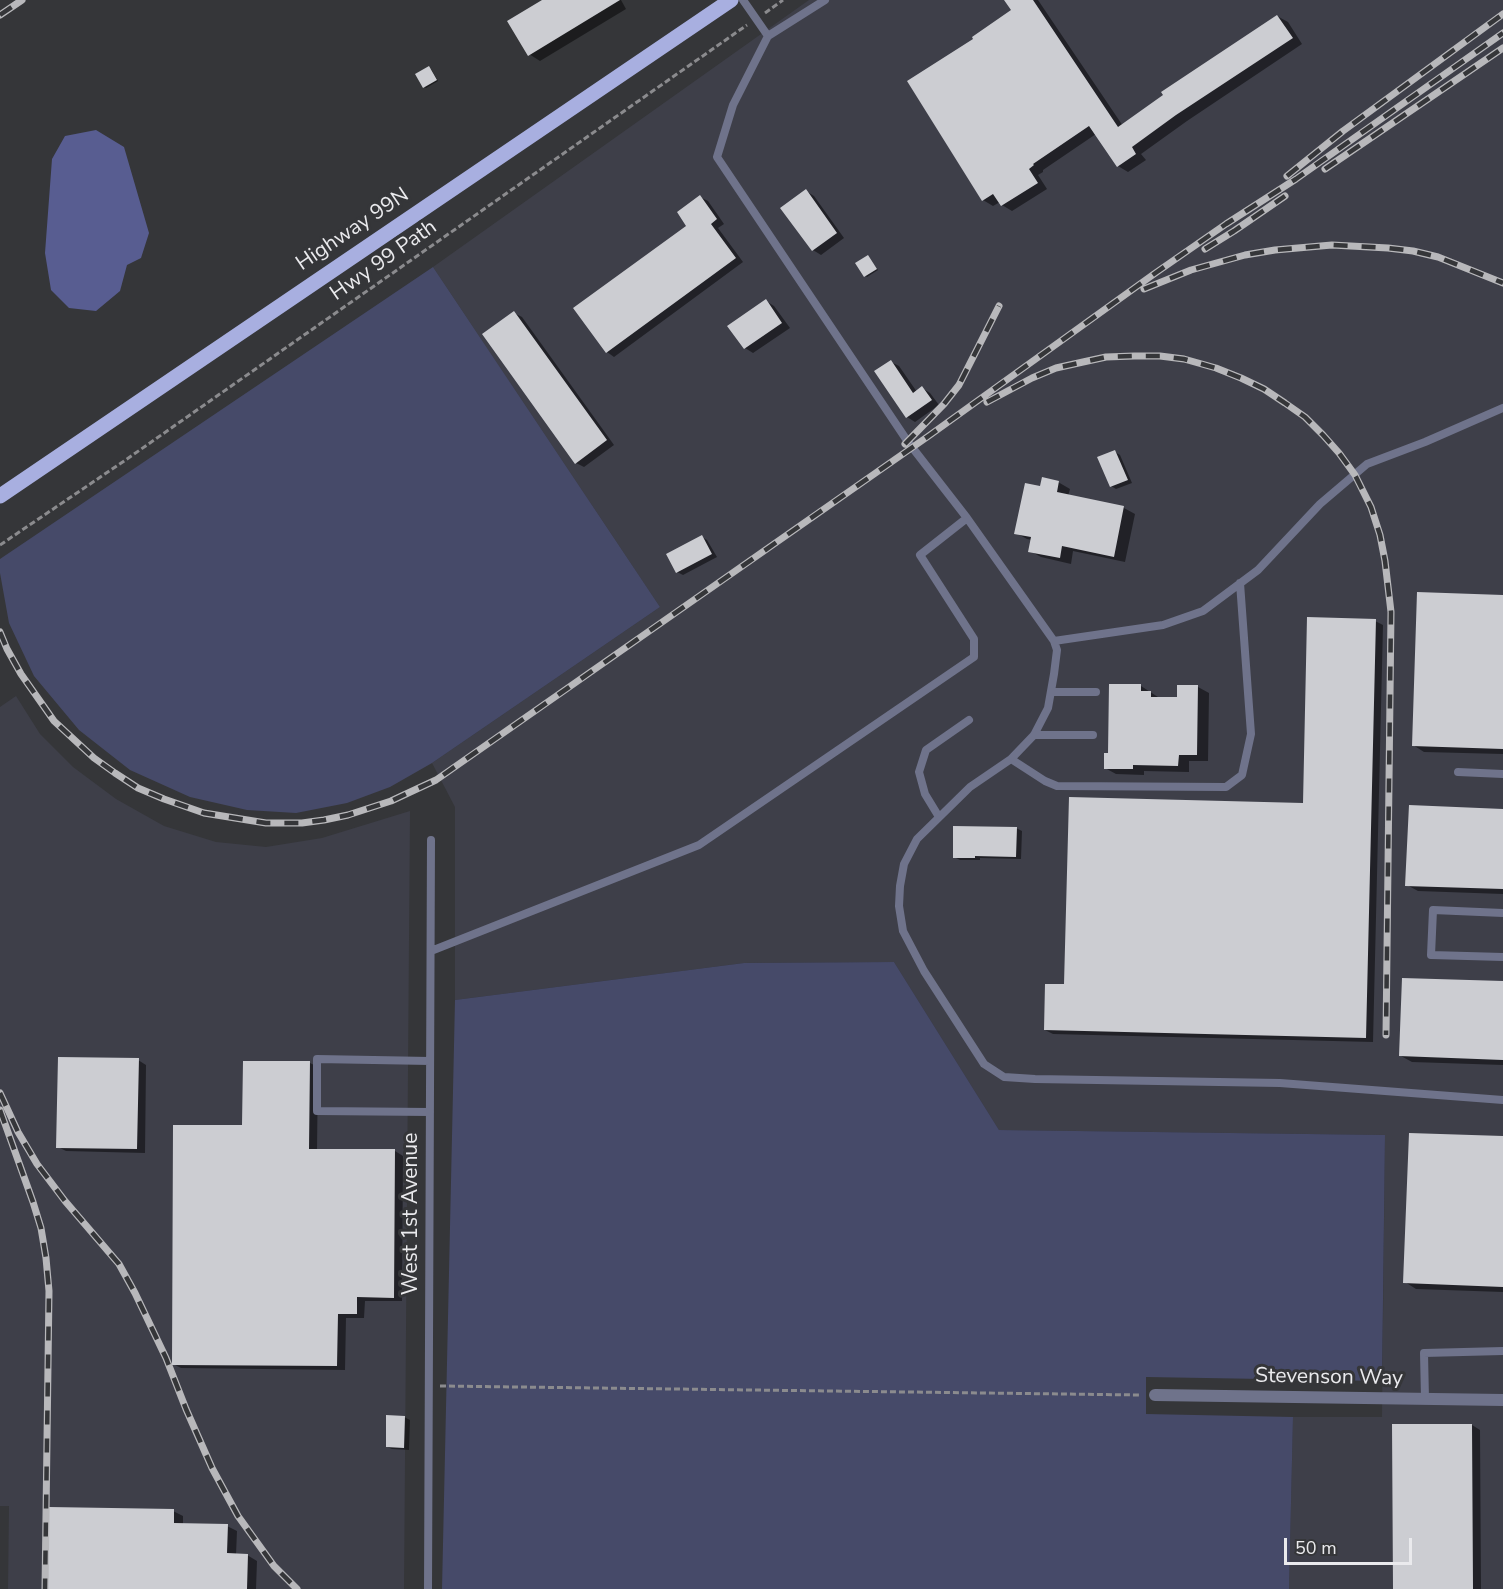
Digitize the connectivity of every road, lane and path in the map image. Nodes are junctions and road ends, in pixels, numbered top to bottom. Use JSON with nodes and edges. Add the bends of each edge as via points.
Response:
{"nodes":[{"id":1,"x":731,"y":0,"type":"edge"},
{"id":2,"x":743,"y":0,"type":"edge"},
{"id":3,"x":783,"y":0,"type":"edge"},
{"id":4,"x":825,"y":0,"type":"edge"},
{"id":5,"x":756,"y":19,"type":"junction"},
{"id":6,"x":768,"y":36,"type":"junction"},
{"id":7,"x":1503,"y":408,"type":"edge"},
{"id":8,"x":0,"y":495,"type":"edge"},
{"id":9,"x":967,"y":518,"type":"junction"},
{"id":10,"x":0,"y":545,"type":"edge"},
{"id":11,"x":1240,"y":583,"type":"junction"},
{"id":12,"x":1054,"y":640,"type":"junction"},
{"id":13,"x":1051,"y":692,"type":"junction"},
{"id":14,"x":1096,"y":692,"type":"dead end"},
{"id":15,"x":969,"y":720,"type":"dead end"},
{"id":16,"x":1034,"y":735,"type":"junction"},
{"id":17,"x":1093,"y":735,"type":"dead end"},
{"id":18,"x":1011,"y":759,"type":"junction"},
{"id":19,"x":1458,"y":772,"type":"dead end"},
{"id":20,"x":1503,"y":774,"type":"edge"},
{"id":21,"x":939,"y":817,"type":"junction"},
{"id":22,"x":431,"y":840,"type":"dead end"},
{"id":23,"x":1503,"y":913,"type":"edge"},
{"id":24,"x":431,"y":951,"type":"junction"},
{"id":25,"x":1503,"y":957,"type":"edge"},
{"id":26,"x":430,"y":1061,"type":"junction"},
{"id":27,"x":1503,"y":1100,"type":"edge"},
{"id":28,"x":430,"y":1112,"type":"junction"},
{"id":29,"x":1503,"y":1351,"type":"edge"},
{"id":30,"x":429,"y":1386,"type":"junction"},
{"id":31,"x":1155,"y":1395,"type":"joint"},
{"id":32,"x":1425,"y":1399,"type":"junction"},
{"id":33,"x":1503,"y":1400,"type":"edge"},
{"id":34,"x":428,"y":1589,"type":"edge"}],
"edges":[{"from":1,"to":8,"type":"main road","name":"Highway 99N"},
{"from":2,"to":5,"type":"lane"},
{"from":3,"to":5,"type":"path","name":"Hwy 99 Path"},
{"from":4,"to":6,"type":"lane"},
{"from":5,"to":6,"type":"lane"},
{"from":5,"to":10,"type":"path","name":"Hwy 99 Path"},
{"from":6,"to":9,"type":"lane","via":[[734,105],[717,157],[908,442]]},
{"from":7,"to":11,"type":"lane","via":[[1367,464]]},
{"from":9,"to":12,"type":"lane"},
{"from":9,"to":24,"type":"lane","via":[[920,555],[974,639],[974,657],[699,845]]},
{"from":11,"to":12,"type":"lane","via":[[1203,611],[1163,625]]},
{"from":11,"to":18,"type":"lane","via":[[1251,734],[1242,775],[1226,786],[1057,786]]},
{"from":12,"to":13,"type":"lane","via":[[1057,650]]},
{"from":13,"to":14,"type":"lane"},
{"from":13,"to":16,"type":"lane","via":[[1048,708]]},
{"from":15,"to":21,"type":"lane","via":[[926,750],[919,772],[925,794]]},
{"from":16,"to":17,"type":"lane"},
{"from":16,"to":18,"type":"lane"},
{"from":18,"to":21,"type":"lane","via":[[970,787]]},
{"from":19,"to":20,"type":"lane"},
{"from":21,"to":27,"type":"lane","via":[[916,839],[904,864],[899,906],[903,931],[984,1064],[1004,1077],[1280,1083]]},
{"from":22,"to":24,"type":"lane","name":"West 1st Avenue"},
{"from":23,"to":25,"type":"lane","via":[[1433,910],[1431,956]]},
{"from":24,"to":26,"type":"lane","name":"West 1st Avenue"},
{"from":26,"to":28,"type":"lane","name":"West 1st Avenue"},
{"from":26,"to":28,"type":"lane","via":[[317,1059],[317,1111]]},
{"from":28,"to":30,"type":"lane","name":"West 1st Avenue"},
{"from":29,"to":32,"type":"lane","via":[[1424,1353]]},
{"from":30,"to":31,"type":"path"},
{"from":30,"to":34,"type":"lane","name":"West 1st Avenue"},
{"from":31,"to":32,"type":"street","name":"Stevenson Way"},
{"from":32,"to":33,"type":"street","name":"Stevenson Way"}]}
